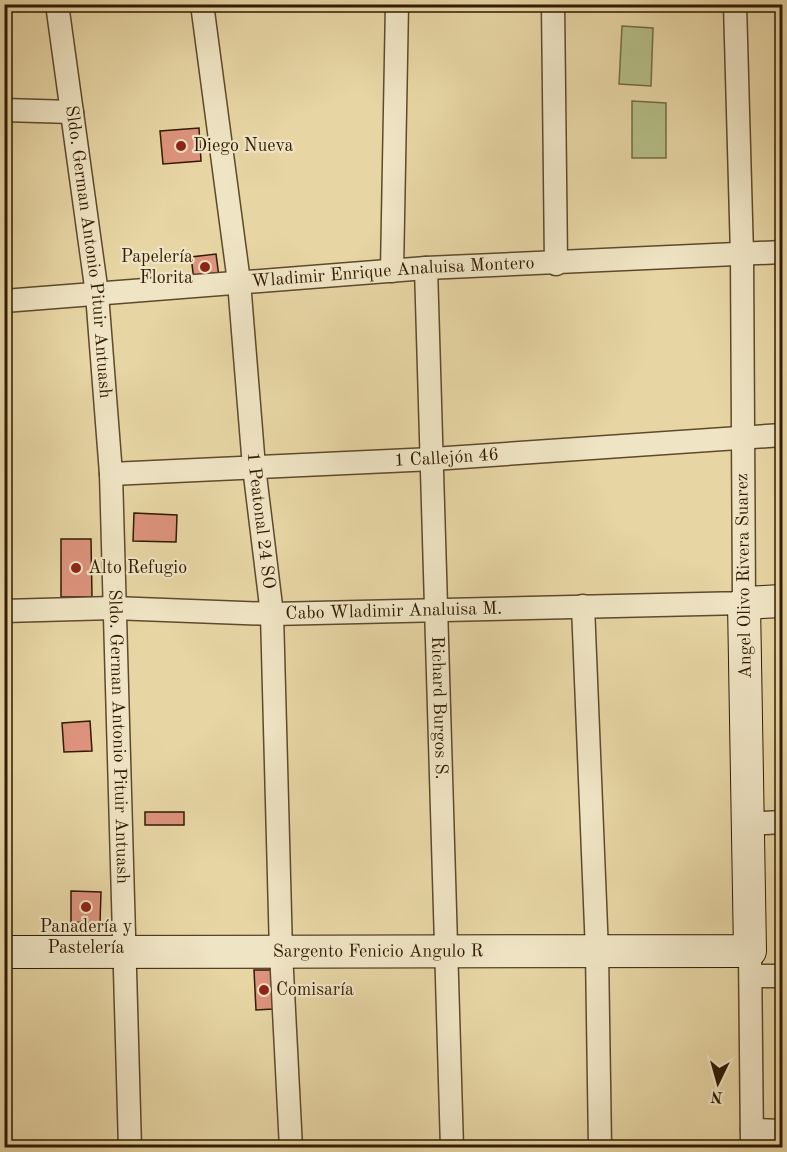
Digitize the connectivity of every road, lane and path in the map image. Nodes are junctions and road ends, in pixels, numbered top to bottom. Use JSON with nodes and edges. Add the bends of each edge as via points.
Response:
{"nodes":[{"id":1,"x":57,"y":4,"type":"edge"},
{"id":2,"x":202,"y":4,"type":"edge"},
{"id":3,"x":397,"y":4,"type":"edge"},
{"id":4,"x":553,"y":4,"type":"edge"},
{"id":5,"x":735,"y":4,"type":"edge"},
{"id":6,"x":4,"y":110,"type":"edge"},
{"id":7,"x":72,"y":112,"type":"junction"},
{"id":8,"x":783,"y":252,"type":"edge"},
{"id":9,"x":742,"y":255,"type":"junction"},
{"id":10,"x":556,"y":264,"type":"junction"},
{"id":11,"x":426,"y":268,"type":"junction"},
{"id":12,"x":392,"y":271,"type":"junction"},
{"id":13,"x":239,"y":282,"type":"junction"},
{"id":14,"x":97,"y":294,"type":"junction"},
{"id":15,"x":4,"y":301,"type":"edge"},
{"id":16,"x":783,"y":435,"type":"edge"},
{"id":17,"x":743,"y":438,"type":"junction"},
{"id":18,"x":433,"y":459,"type":"junction"},
{"id":19,"x":254,"y":467,"type":"junction"},
{"id":20,"x":111,"y":474,"type":"junction"},
{"id":21,"x":783,"y":601,"type":"edge"},
{"id":22,"x":744,"y":603,"type":"junction"},
{"id":23,"x":583,"y":606,"type":"junction"},
{"id":24,"x":113,"y":608,"type":"junction"},
{"id":25,"x":435,"y":609,"type":"junction"},
{"id":26,"x":4,"y":611,"type":"edge"},
{"id":27,"x":272,"y":614,"type":"junction"},
{"id":28,"x":783,"y":822,"type":"edge"},
{"id":29,"x":747,"y":824,"type":"junction"},
{"id":30,"x":4,"y":952,"type":"edge"},
{"id":31,"x":126,"y":952,"type":"junction"},
{"id":32,"x":282,"y":952,"type":"junction"},
{"id":33,"x":448,"y":952,"type":"junction"},
{"id":34,"x":597,"y":952,"type":"junction"},
{"id":35,"x":751,"y":964,"type":"junction"},
{"id":36,"x":783,"y":976,"type":"edge"},
{"id":37,"x":783,"y":1131,"type":"edge"},
{"id":38,"x":752,"y":1139,"type":"edge"},
{"id":39,"x":130,"y":1148,"type":"edge"},
{"id":40,"x":291,"y":1148,"type":"edge"},
{"id":41,"x":452,"y":1148,"type":"edge"},
{"id":42,"x":600,"y":1148,"type":"edge"}],
"edges":[{"from":1,"to":7,"type":"street","name":"Sldo. German Antonio Pituir Antuash"},
{"from":2,"to":13,"type":"street","name":"1 Peatonal 24 SO"},
{"from":3,"to":12,"type":"street"},
{"from":4,"to":10,"type":"street"},
{"from":5,"to":9,"type":"street","name":"Angel Olivo Rivera Suarez"},
{"from":6,"to":7,"type":"street"},
{"from":7,"to":14,"type":"street","name":"Sldo. German Antonio Pituir Antuash"},
{"from":8,"to":9,"type":"street","name":"Wladimir Enrique Analuisa Montero"},
{"from":9,"to":10,"type":"street","name":"Wladimir Enrique Analuisa Montero"},
{"from":9,"to":17,"type":"street","name":"Angel Olivo Rivera Suarez"},
{"from":10,"to":11,"type":"street","name":"Wladimir Enrique Analuisa Montero"},
{"from":11,"to":12,"type":"street","name":"Wladimir Enrique Analuisa Montero"},
{"from":11,"to":18,"type":"street","name":"Richard Burgos S."},
{"from":12,"to":13,"type":"street","name":"Wladimir Enrique Analuisa Montero"},
{"from":13,"to":14,"type":"street","name":"Wladimir Enrique Analuisa Montero"},
{"from":13,"to":19,"type":"street","name":"1 Peatonal 24 SO"},
{"from":14,"to":15,"type":"street","name":"Wladimir Enrique Analuisa Montero"},
{"from":14,"to":20,"type":"street","name":"Sldo. German Antonio Pituir Antuash"},
{"from":16,"to":17,"type":"street","name":"1 Callejón 46"},
{"from":17,"to":18,"type":"street","name":"1 Callejón 46"},
{"from":17,"to":22,"type":"street","name":"Angel Olivo Rivera Suarez"},
{"from":18,"to":19,"type":"street","name":"1 Callejón 46"},
{"from":18,"to":25,"type":"street","name":"Richard Burgos S."},
{"from":19,"to":20,"type":"street","name":"1 Callejón 46"},
{"from":19,"to":27,"type":"street","name":"1 Peatonal 24 SO"},
{"from":20,"to":24,"type":"street","name":"Sldo. German Antonio Pituir Antuash"},
{"from":21,"to":22,"type":"street","name":"Cabo Wladimir Analuisa M."},
{"from":22,"to":23,"type":"street","name":"Cabo Wladimir Analuisa M."},
{"from":22,"to":29,"type":"street","name":"Angel Olivo Rivera Suarez"},
{"from":23,"to":25,"type":"street","name":"Cabo Wladimir Analuisa M."},
{"from":23,"to":34,"type":"street"},
{"from":24,"to":26,"type":"street","name":"Cabo Wladimir Analuisa M."},
{"from":24,"to":27,"type":"street","name":"Cabo Wladimir Analuisa M."},
{"from":24,"to":31,"type":"street","name":"Sldo. German Antonio Pituir Antuash"},
{"from":25,"to":27,"type":"street","name":"Cabo Wladimir Analuisa M."},
{"from":25,"to":33,"type":"street","name":"Richard Burgos S."},
{"from":27,"to":32,"type":"street","name":"1 Peatonal 24 SO"},
{"from":28,"to":29,"type":"street"},
{"from":29,"to":35,"type":"street","name":"Angel Olivo Rivera Suarez"},
{"from":30,"to":31,"type":"street","name":"Sargento Fenicio Angulo R"},
{"from":31,"to":32,"type":"street","name":"Sargento Fenicio Angulo R"},
{"from":31,"to":39,"type":"street","name":"Sldo. German Antonio Pituir Antuash"},
{"from":32,"to":33,"type":"street","name":"Sargento Fenicio Angulo R"},
{"from":32,"to":40,"type":"street","name":"1 Peatonal 24 SO"},
{"from":33,"to":34,"type":"street","name":"Sargento Fenicio Angulo R"},
{"from":33,"to":41,"type":"street","name":"Richard Burgos S."},
{"from":34,"to":35,"type":"street","name":"Sargento Fenicio Angulo R"},
{"from":34,"to":42,"type":"street"},
{"from":35,"to":36,"type":"street","name":"Sargento Fenicio Angulo R"},
{"from":35,"to":38,"type":"street","name":"Angel Olivo Rivera Suarez"},
{"from":37,"to":38,"type":"street"}]}
